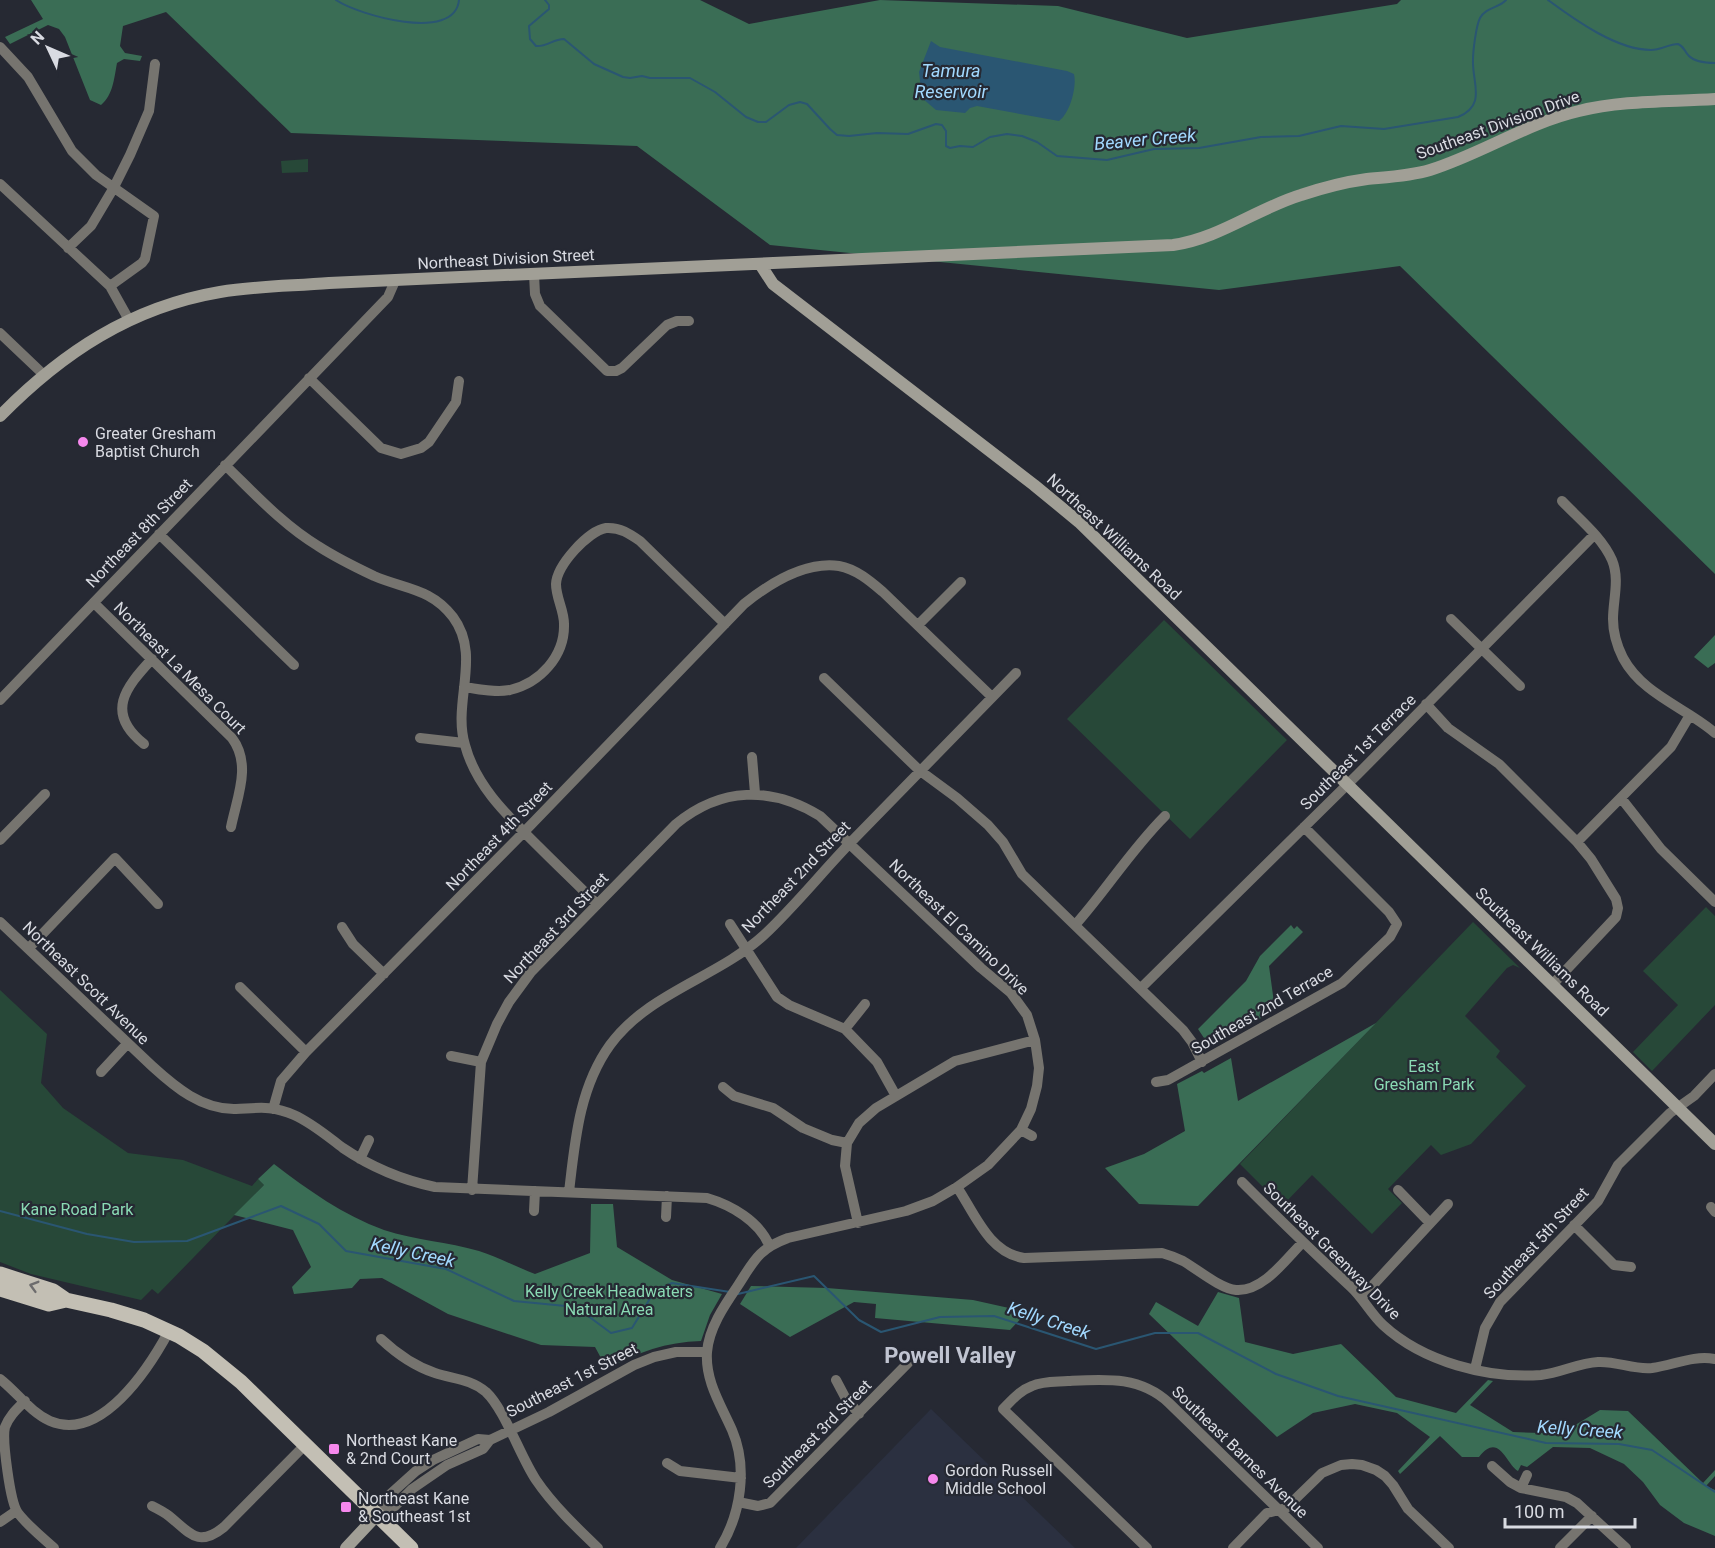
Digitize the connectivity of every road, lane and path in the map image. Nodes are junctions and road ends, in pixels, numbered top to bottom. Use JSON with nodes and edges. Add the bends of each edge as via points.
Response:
{"nodes":[{"id":1,"x":0,"y":47,"type":"edge"},
{"id":2,"x":155,"y":64,"type":"dead end"},
{"id":3,"x":1715,"y":99,"type":"edge"},
{"id":4,"x":0,"y":184,"type":"edge"},
{"id":5,"x":113,"y":189,"type":"junction"},
{"id":6,"x":68,"y":248,"type":"junction"},
{"id":7,"x":1051,"y":250,"type":"joint"},
{"id":8,"x":760,"y":264,"type":"junction"},
{"id":9,"x":534,"y":274,"type":"junction"},
{"id":10,"x":395,"y":280,"type":"junction"},
{"id":11,"x":110,"y":286,"type":"junction"},
{"id":12,"x":129,"y":320,"type":"junction"},
{"id":13,"x":689,"y":321,"type":"dead end"},
{"id":14,"x":0,"y":333,"type":"edge"},
{"id":15,"x":43,"y":374,"type":"junction"},
{"id":16,"x":309,"y":378,"type":"junction"},
{"id":17,"x":459,"y":381,"type":"dead end"},
{"id":18,"x":0,"y":416,"type":"edge"},
{"id":19,"x":225,"y":465,"type":"junction"},
{"id":20,"x":1562,"y":501,"type":"dead end"},
{"id":21,"x":159,"y":534,"type":"junction"},
{"id":22,"x":1594,"y":535,"type":"junction"},
{"id":23,"x":961,"y":582,"type":"dead end"},
{"id":24,"x":94,"y":603,"type":"junction"},
{"id":25,"x":1451,"y":618,"type":"dead end"},
{"id":26,"x":725,"y":624,"type":"junction"},
{"id":27,"x":918,"y":625,"type":"junction"},
{"id":28,"x":1481,"y":648,"type":"junction"},
{"id":29,"x":152,"y":659,"type":"junction"},
{"id":30,"x":294,"y":665,"type":"dead end"},
{"id":31,"x":1016,"y":673,"type":"dead end"},
{"id":32,"x":824,"y":678,"type":"dead end"},
{"id":33,"x":464,"y":687,"type":"junction"},
{"id":34,"x":1520,"y":687,"type":"dead end"},
{"id":35,"x":992,"y":697,"type":"junction"},
{"id":36,"x":0,"y":700,"type":"edge"},
{"id":37,"x":1426,"y":704,"type":"junction"},
{"id":38,"x":1690,"y":715,"type":"junction"},
{"id":39,"x":1715,"y":733,"type":"edge"},
{"id":40,"x":420,"y":738,"type":"dead end"},
{"id":41,"x":464,"y":743,"type":"junction"},
{"id":42,"x":144,"y":744,"type":"dead end"},
{"id":43,"x":752,"y":757,"type":"dead end"},
{"id":44,"x":919,"y":770,"type":"junction"},
{"id":45,"x":1346,"y":783,"type":"junction"},
{"id":46,"x":755,"y":793,"type":"junction"},
{"id":47,"x":45,"y":794,"type":"dead end"},
{"id":48,"x":1621,"y":798,"type":"junction"},
{"id":49,"x":1165,"y":816,"type":"dead end"},
{"id":50,"x":231,"y":827,"type":"dead end"},
{"id":51,"x":1304,"y":827,"type":"junction"},
{"id":52,"x":524,"y":832,"type":"junction"},
{"id":53,"x":0,"y":840,"type":"edge"},
{"id":54,"x":1577,"y":842,"type":"junction"},
{"id":55,"x":850,"y":843,"type":"junction"},
{"id":56,"x":1715,"y":902,"type":"edge"},
{"id":57,"x":158,"y":904,"type":"dead end"},
{"id":58,"x":597,"y":904,"type":"junction"},
{"id":59,"x":0,"y":922,"type":"edge"},
{"id":60,"x":730,"y":924,"type":"dead end"},
{"id":61,"x":1076,"y":924,"type":"junction"},
{"id":62,"x":342,"y":927,"type":"dead end"},
{"id":63,"x":29,"y":948,"type":"junction"},
{"id":64,"x":747,"y":949,"type":"junction"},
{"id":65,"x":384,"y":975,"type":"junction"},
{"id":66,"x":1552,"y":985,"type":"junction"},
{"id":67,"x":240,"y":987,"type":"dead end"},
{"id":68,"x":1141,"y":988,"type":"junction"},
{"id":69,"x":865,"y":1004,"type":"dead end"},
{"id":70,"x":846,"y":1029,"type":"junction"},
{"id":71,"x":1035,"y":1040,"type":"junction"},
{"id":72,"x":127,"y":1044,"type":"junction"},
{"id":73,"x":306,"y":1052,"type":"junction"},
{"id":74,"x":451,"y":1056,"type":"dead end"},
{"id":75,"x":481,"y":1062,"type":"junction"},
{"id":76,"x":1202,"y":1062,"type":"junction"},
{"id":77,"x":101,"y":1072,"type":"dead end"},
{"id":78,"x":1715,"y":1074,"type":"edge"},
{"id":79,"x":1156,"y":1082,"type":"dead end"},
{"id":80,"x":723,"y":1087,"type":"dead end"},
{"id":81,"x":896,"y":1096,"type":"junction"},
{"id":82,"x":1678,"y":1107,"type":"junction"},
{"id":83,"x":273,"y":1109,"type":"junction"},
{"id":84,"x":1021,"y":1130,"type":"junction"},
{"id":85,"x":1032,"y":1136,"type":"dead end"},
{"id":86,"x":369,"y":1140,"type":"dead end"},
{"id":87,"x":847,"y":1143,"type":"junction"},
{"id":88,"x":1715,"y":1144,"type":"edge"},
{"id":89,"x":360,"y":1159,"type":"junction"},
{"id":90,"x":1242,"y":1182,"type":"dead end"},
{"id":91,"x":957,"y":1187,"type":"junction"},
{"id":92,"x":472,"y":1190,"type":"junction"},
{"id":93,"x":535,"y":1191,"type":"junction"},
{"id":94,"x":1398,"y":1191,"type":"dead end"},
{"id":95,"x":569,"y":1192,"type":"junction"},
{"id":96,"x":667,"y":1196,"type":"junction"},
{"id":97,"x":1448,"y":1204,"type":"dead end"},
{"id":98,"x":534,"y":1211,"type":"dead end"},
{"id":99,"x":666,"y":1217,"type":"dead end"},
{"id":100,"x":858,"y":1222,"type":"junction"},
{"id":101,"x":1430,"y":1223,"type":"junction"},
{"id":102,"x":1574,"y":1225,"type":"junction"},
{"id":103,"x":1303,"y":1242,"type":"junction"},
{"id":104,"x":769,"y":1245,"type":"junction"},
{"id":105,"x":1631,"y":1266,"type":"dead end"},
{"id":106,"x":0,"y":1274,"type":"edge"},
{"id":107,"x":0,"y":1288,"type":"edge"},
{"id":108,"x":1362,"y":1298,"type":"junction"},
{"id":109,"x":66,"y":1300,"type":"junction"},
{"id":110,"x":169,"y":1330,"type":"junction"},
{"id":111,"x":381,"y":1339,"type":"dead end"},
{"id":112,"x":707,"y":1352,"type":"junction"},
{"id":113,"x":1715,"y":1359,"type":"edge"},
{"id":114,"x":908,"y":1363,"type":"dead end"},
{"id":115,"x":1475,"y":1369,"type":"junction"},
{"id":116,"x":0,"y":1379,"type":"edge"},
{"id":117,"x":836,"y":1380,"type":"dead end"},
{"id":118,"x":25,"y":1401,"type":"junction"},
{"id":119,"x":858,"y":1414,"type":"junction"},
{"id":120,"x":510,"y":1432,"type":"junction"},
{"id":121,"x":305,"y":1445,"type":"junction"},
{"id":122,"x":667,"y":1463,"type":"dead end"},
{"id":123,"x":1492,"y":1466,"type":"dead end"},
{"id":124,"x":1527,"y":1475,"type":"dead end"},
{"id":125,"x":741,"y":1478,"type":"junction"},
{"id":126,"x":1521,"y":1488,"type":"junction"},
{"id":127,"x":738,"y":1502,"type":"junction"},
{"id":128,"x":153,"y":1506,"type":"dead end"},
{"id":129,"x":1280,"y":1510,"type":"junction"},
{"id":130,"x":16,"y":1511,"type":"junction"},
{"id":131,"x":377,"y":1515,"type":"junction"},
{"id":132,"x":1592,"y":1516,"type":"junction"},
{"id":133,"x":0,"y":1522,"type":"edge"},
{"id":134,"x":200,"y":1543,"type":"edge"},
{"id":135,"x":54,"y":1548,"type":"edge"},
{"id":136,"x":346,"y":1548,"type":"edge"},
{"id":137,"x":411,"y":1548,"type":"edge"},
{"id":138,"x":598,"y":1548,"type":"edge"},
{"id":139,"x":720,"y":1548,"type":"edge"},
{"id":140,"x":1147,"y":1548,"type":"edge"},
{"id":141,"x":1233,"y":1548,"type":"edge"},
{"id":142,"x":1318,"y":1548,"type":"edge"},
{"id":143,"x":1449,"y":1548,"type":"edge"},
{"id":144,"x":1560,"y":1548,"type":"edge"},
{"id":145,"x":1626,"y":1548,"type":"edge"}],
"edges":[{"from":1,"to":5,"type":"street","via":[[28,77],[72,152]]},
{"from":2,"to":5,"type":"street","via":[[149,111]]},
{"from":3,"to":7,"type":"street","name":"Southeast Division Drive","via":[[1614,104],[1577,111],[1431,170],[1350,182],[1296,196],[1182,244]]},
{"from":4,"to":6,"type":"street"},
{"from":5,"to":6,"type":"street","via":[[91,226]]},
{"from":5,"to":11,"type":"street","via":[[154,216],[142,263]]},
{"from":6,"to":11,"type":"street"},
{"from":7,"to":8,"type":"street","name":"Northeast Division Street"},
{"from":8,"to":9,"type":"street","name":"Northeast Division Street"},
{"from":8,"to":45,"type":"street","name":"Northeast Williams Road","via":[[773,284],[1078,522]]},
{"from":9,"to":10,"type":"street","name":"Northeast Division Street"},
{"from":9,"to":13,"type":"street","via":[[540,306],[607,371],[622,368],[667,325]]},
{"from":10,"to":12,"type":"street","name":"Northeast Division Street","via":[[227,291],[181,301]]},
{"from":10,"to":16,"type":"street","name":"Northeast 8th Street","via":[[388,297]]},
{"from":11,"to":12,"type":"street"},
{"from":12,"to":15,"type":"street","name":"Northeast Division Street"},
{"from":14,"to":15,"type":"street"},
{"from":15,"to":18,"type":"street","name":"Northeast Division Street"},
{"from":16,"to":17,"type":"street","via":[[381,448],[401,454],[429,442],[456,402]]},
{"from":16,"to":19,"type":"street","name":"Northeast 8th Street"},
{"from":19,"to":21,"type":"street","name":"Northeast 8th Street"},
{"from":19,"to":33,"type":"street","via":[[315,545],[376,577],[424,592],[441,603],[463,636],[467,655]]},
{"from":20,"to":22,"type":"street"},
{"from":21,"to":24,"type":"street","name":"Northeast 8th Street"},
{"from":21,"to":30,"type":"street"},
{"from":22,"to":28,"type":"street","name":"Southeast 1st Terrace"},
{"from":22,"to":38,"type":"street","via":[[1612,561],[1616,581],[1614,637],[1624,660],[1659,697]]},
{"from":23,"to":27,"type":"street"},
{"from":24,"to":29,"type":"street","name":"Northeast La Mesa Court"},
{"from":24,"to":36,"type":"street","name":"Northeast 8th Street"},
{"from":25,"to":28,"type":"street"},
{"from":26,"to":27,"type":"street","name":"Northeast 4th Street","via":[[760,591],[803,570],[840,566],[868,579]]},
{"from":26,"to":33,"type":"street","via":[[640,541],[622,530],[604,528],[568,558],[558,575],[564,634],[558,654],[546,671],[509,690]]},
{"from":26,"to":52,"type":"street","name":"Northeast 4th Street"},
{"from":27,"to":35,"type":"street","name":"Northeast 4th Street"},
{"from":28,"to":34,"type":"street"},
{"from":28,"to":37,"type":"street","name":"Southeast 1st Terrace"},
{"from":29,"to":42,"type":"street","via":[[131,681],[123,703],[126,725]]},
{"from":29,"to":50,"type":"street","name":"Northeast La Mesa Court","via":[[238,746],[242,775]]},
{"from":31,"to":35,"type":"street","name":"Northeast 2nd Street"},
{"from":32,"to":44,"type":"street"},
{"from":33,"to":41,"type":"street"},
{"from":35,"to":44,"type":"street","name":"Northeast 2nd Street"},
{"from":37,"to":45,"type":"street","name":"Southeast 1st Terrace"},
{"from":37,"to":54,"type":"street","via":[[1448,728],[1499,764]]},
{"from":38,"to":39,"type":"street"},
{"from":38,"to":48,"type":"street","via":[[1671,747]]},
{"from":40,"to":41,"type":"street"},
{"from":41,"to":52,"type":"street","via":[[476,774],[491,797]]},
{"from":43,"to":46,"type":"street"},
{"from":44,"to":55,"type":"street","name":"Northeast 2nd Street"},
{"from":44,"to":61,"type":"street","via":[[988,825],[1022,874]]},
{"from":45,"to":51,"type":"street","name":"Southeast 1st Terrace"},
{"from":45,"to":66,"type":"street","name":"Southeast Williams Road"},
{"from":46,"to":55,"type":"street","name":"Northeast 3rd Street","via":[[811,811]]},
{"from":46,"to":58,"type":"street","name":"Northeast 3rd Street","via":[[721,798],[684,817]]},
{"from":47,"to":53,"type":"street"},
{"from":48,"to":54,"type":"street"},
{"from":48,"to":56,"type":"street","via":[[1661,849]]},
{"from":49,"to":61,"type":"street"},
{"from":51,"to":68,"type":"street","name":"Southeast 1st Terrace"},
{"from":51,"to":76,"type":"street","name":"Southeast 2nd Terrace","via":[[1397,924],[1390,937],[1342,983]]},
{"from":52,"to":58,"type":"street"},
{"from":52,"to":65,"type":"street","name":"Northeast 4th Street"},
{"from":54,"to":66,"type":"street","via":[[1616,898],[1618,908],[1610,925]]},
{"from":55,"to":64,"type":"street","name":"Northeast 2nd Street"},
{"from":55,"to":71,"type":"street","name":"Northeast El Camino Drive","via":[[1011,993],[1027,1015]]},
{"from":57,"to":63,"type":"street","via":[[114,858]]},
{"from":58,"to":75,"type":"street","name":"Northeast 3rd Street","via":[[516,992]]},
{"from":59,"to":63,"type":"street","name":"Northeast Scott Avenue"},
{"from":60,"to":64,"type":"street"},
{"from":61,"to":68,"type":"street"},
{"from":62,"to":65,"type":"street"},
{"from":63,"to":72,"type":"street","name":"Northeast Scott Avenue"},
{"from":64,"to":70,"type":"street","via":[[777,997]]},
{"from":64,"to":95,"type":"street","name":"Northeast 2nd Street","via":[[647,1009],[609,1046],[590,1080],[581,1109]]},
{"from":65,"to":73,"type":"street","name":"Northeast 4th Street"},
{"from":66,"to":82,"type":"street","name":"Southeast Williams Road"},
{"from":67,"to":73,"type":"street"},
{"from":68,"to":76,"type":"street","via":[[1183,1030]]},
{"from":69,"to":70,"type":"street"},
{"from":70,"to":81,"type":"street","via":[[877,1062]]},
{"from":71,"to":81,"type":"street","via":[[956,1061]]},
{"from":71,"to":84,"type":"street","name":"Northeast El Camino Drive","via":[[1037,1086]]},
{"from":72,"to":77,"type":"street"},
{"from":72,"to":83,"type":"street","name":"Northeast Scott Avenue","via":[[174,1086],[203,1102],[235,1109]]},
{"from":73,"to":83,"type":"street","name":"Northeast 4th Street","via":[[281,1081]]},
{"from":74,"to":75,"type":"street"},
{"from":75,"to":92,"type":"street","name":"Northeast 3rd Street"},
{"from":76,"to":79,"type":"street","name":"Southeast 2nd Terrace"},
{"from":78,"to":82,"type":"street","name":"Southeast 5th Street"},
{"from":80,"to":87,"type":"street","via":[[734,1096],[773,1108],[803,1128]]},
{"from":81,"to":87,"type":"street","via":[[859,1122]]},
{"from":82,"to":88,"type":"street","name":"Southeast Williams Road"},
{"from":82,"to":102,"type":"street","name":"Southeast 5th Street","via":[[1618,1165],[1598,1201]]},
{"from":83,"to":89,"type":"street","name":"Northeast Scott Avenue","via":[[309,1122]]},
{"from":84,"to":85,"type":"street"},
{"from":84,"to":91,"type":"street","via":[[988,1165]]},
{"from":86,"to":89,"type":"street"},
{"from":87,"to":100,"type":"street","via":[[845,1166]]},
{"from":89,"to":92,"type":"street","name":"Northeast Scott Avenue","via":[[416,1183]]},
{"from":90,"to":103,"type":"street","name":"Southeast Greenway Drive"},
{"from":91,"to":100,"type":"street","via":[[906,1211]]},
{"from":91,"to":103,"type":"street","via":[[995,1245],[1024,1258],[1162,1253],[1236,1290],[1255,1286]]},
{"from":92,"to":93,"type":"street","name":"Northeast Scott Avenue"},
{"from":93,"to":95,"type":"street","name":"Northeast Scott Avenue"},
{"from":93,"to":98,"type":"street"},
{"from":94,"to":101,"type":"street"},
{"from":95,"to":96,"type":"street","name":"Northeast Scott Avenue"},
{"from":96,"to":99,"type":"street"},
{"from":96,"to":104,"type":"street","name":"Northeast Scott Avenue","via":[[697,1197],[726,1205],[757,1227]]},
{"from":97,"to":101,"type":"street"},
{"from":100,"to":104,"type":"street"},
{"from":101,"to":108,"type":"street"},
{"from":102,"to":105,"type":"street","via":[[1614,1265]]},
{"from":102,"to":115,"type":"street","name":"Southeast 5th Street","via":[[1494,1310],[1485,1328]]},
{"from":103,"to":108,"type":"street","name":"Southeast Greenway Drive"},
{"from":104,"to":112,"type":"street","via":[[757,1256],[715,1322]]},
{"from":109,"to":106,"type":"main road","one_way":true,"via":[[53,1291]]},
{"from":107,"to":109,"type":"main road","via":[[49,1304]]},
{"from":108,"to":115,"type":"street","name":"Southeast Greenway Drive","via":[[1398,1337],[1441,1359]]},
{"from":109,"to":110,"type":"main road"},
{"from":110,"to":118,"type":"street","via":[[142,1375],[111,1407],[93,1419],[70,1424],[52,1422]]},
{"from":110,"to":121,"type":"main road","via":[[218,1361]]},
{"from":111,"to":120,"type":"street","via":[[413,1364],[467,1381],[484,1391]]},
{"from":112,"to":120,"type":"street","name":"Southeast 1st Street","via":[[676,1352],[634,1365]]},
{"from":112,"to":125,"type":"street","via":[[714,1393],[733,1432]]},
{"from":113,"to":115,"type":"street","name":"Southeast Greenway Drive","via":[[1689,1359],[1649,1368],[1589,1362],[1544,1375],[1524,1376]]},
{"from":114,"to":119,"type":"street","name":"Southeast 3rd Street"},
{"from":116,"to":118,"type":"street"},
{"from":117,"to":119,"type":"street"},
{"from":118,"to":130,"type":"street","via":[[8,1421],[4,1438]]},
{"from":119,"to":127,"type":"street","name":"Southeast 3rd Street","via":[[770,1503],[758,1506]]},
{"from":120,"to":131,"type":"street","name":"Southeast 1st Street","via":[[429,1476],[394,1507]]},
{"from":120,"to":138,"type":"street","via":[[550,1500]]},
{"from":121,"to":131,"type":"main road"},
{"from":121,"to":134,"type":"street","via":[[224,1527]]},
{"from":122,"to":125,"type":"street","via":[[680,1471]]},
{"from":123,"to":126,"type":"street"},
{"from":124,"to":126,"type":"street"},
{"from":125,"to":127,"type":"street"},
{"from":126,"to":132,"type":"street","via":[[1566,1497]]},
{"from":127,"to":139,"type":"street","via":[[732,1526]]},
{"from":128,"to":134,"type":"street"},
{"from":129,"to":140,"type":"street","name":"Southeast Barnes Avenue","via":[[1169,1403],[1143,1386],[1111,1379],[1040,1383],[1021,1391],[1003,1409]]},
{"from":129,"to":141,"type":"street","via":[[1267,1513]]},
{"from":129,"to":142,"type":"street","name":"Southeast Barnes Avenue"},
{"from":129,"to":143,"type":"street","via":[[1331,1468],[1362,1465],[1385,1476],[1408,1509]]},
{"from":130,"to":133,"type":"street"},
{"from":130,"to":135,"type":"street"},
{"from":131,"to":136,"type":"street","name":"Southeast 1st Street"},
{"from":131,"to":137,"type":"main road"},
{"from":132,"to":144,"type":"street"},
{"from":132,"to":145,"type":"street"}]}
